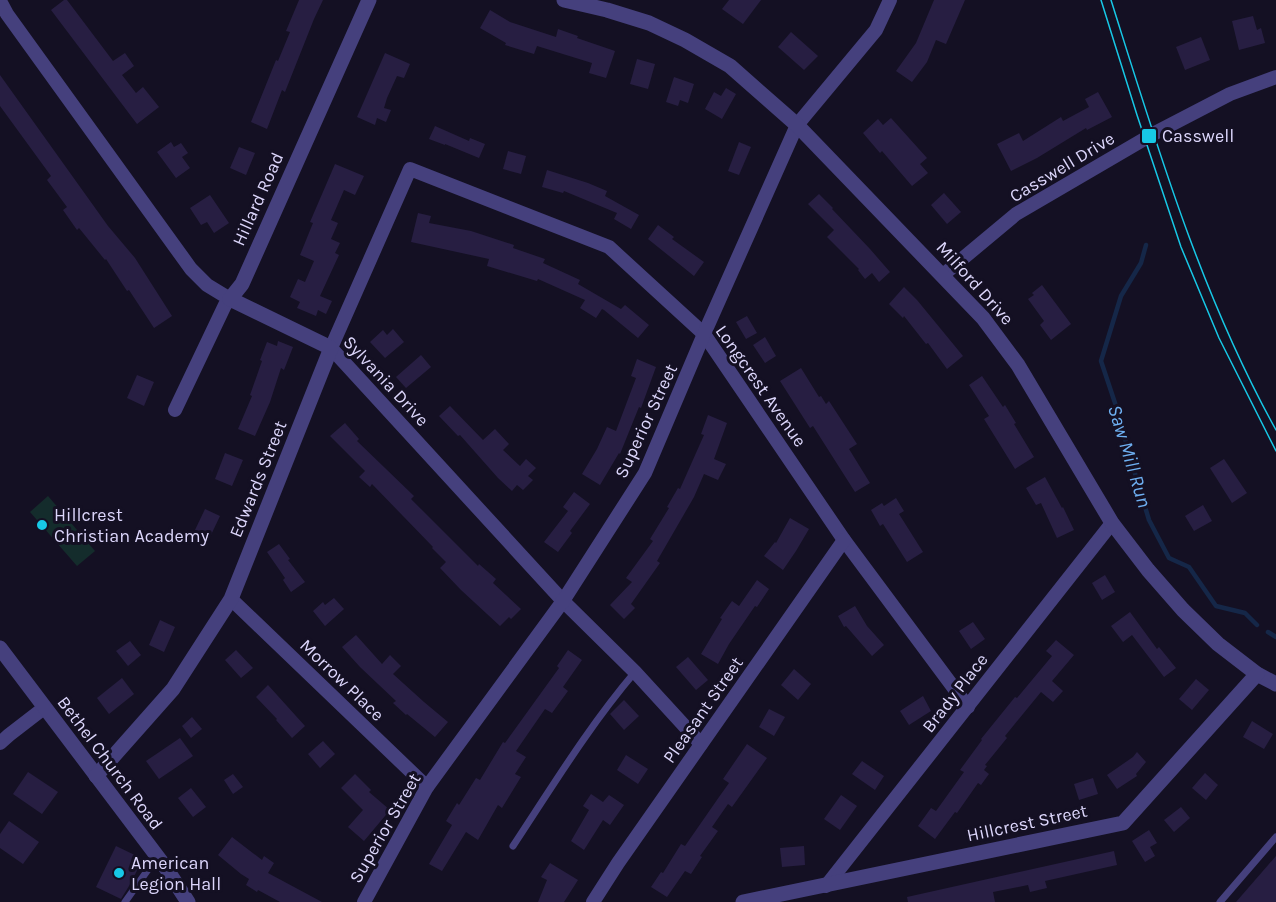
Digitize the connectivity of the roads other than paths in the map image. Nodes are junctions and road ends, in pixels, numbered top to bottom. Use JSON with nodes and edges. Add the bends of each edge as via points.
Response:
{"nodes":[{"id":1,"x":369,"y":0,"type":"edge"},
{"id":2,"x":564,"y":0,"type":"edge"},
{"id":3,"x":890,"y":0,"type":"edge"},
{"id":4,"x":0,"y":1,"type":"edge"},
{"id":5,"x":1276,"y":77,"type":"edge"},
{"id":6,"x":797,"y":125,"type":"junction"},
{"id":7,"x":410,"y":169,"type":"joint"},
{"id":8,"x":943,"y":275,"type":"junction"},
{"id":9,"x":230,"y":299,"type":"junction"},
{"id":10,"x":705,"y":334,"type":"junction"},
{"id":11,"x":331,"y":348,"type":"junction"},
{"id":12,"x":175,"y":410,"type":"dead end"},
{"id":13,"x":1112,"y":523,"type":"junction"},
{"id":14,"x":844,"y":540,"type":"junction"},
{"id":15,"x":231,"y":599,"type":"junction"},
{"id":16,"x":563,"y":601,"type":"junction"},
{"id":17,"x":0,"y":648,"type":"edge"},
{"id":18,"x":635,"y":672,"type":"junction"},
{"id":19,"x":1257,"y":674,"type":"junction"},
{"id":20,"x":1276,"y":684,"type":"edge"},
{"id":21,"x":968,"y":707,"type":"junction"},
{"id":22,"x":44,"y":708,"type":"junction"},
{"id":23,"x":0,"y":743,"type":"edge"},
{"id":24,"x":701,"y":744,"type":"junction"},
{"id":25,"x":96,"y":776,"type":"junction"},
{"id":26,"x":427,"y":787,"type":"junction"},
{"id":27,"x":1276,"y":837,"type":"edge"},
{"id":28,"x":513,"y":846,"type":"dead end"},
{"id":29,"x":158,"y":857,"type":"junction"},
{"id":30,"x":826,"y":886,"type":"junction"},
{"id":31,"x":791,"y":897,"type":"edge"},
{"id":32,"x":125,"y":902,"type":"edge"},
{"id":33,"x":188,"y":902,"type":"edge"},
{"id":34,"x":364,"y":902,"type":"edge"},
{"id":35,"x":592,"y":902,"type":"edge"},
{"id":36,"x":743,"y":902,"type":"edge"},
{"id":37,"x":1220,"y":902,"type":"edge"}],
"edges":[{"from":1,"to":9,"type":"street","name":"Hillard Road","via":[[242,284]]},
{"from":2,"to":6,"type":"street","name":"Milford Drive","via":[[649,22],[685,40],[730,66]]},
{"from":3,"to":6,"type":"street","name":"Superior Street","via":[[876,30]]},
{"from":4,"to":9,"type":"street","name":"Sylvania Drive","via":[[191,269]]},
{"from":5,"to":8,"type":"street","name":"Casswell Drive","via":[[1230,94],[1153,134],[1016,214]]},
{"from":6,"to":8,"type":"street","name":"Milford Drive"},
{"from":6,"to":10,"type":"street","name":"Superior Street"},
{"from":7,"to":10,"type":"street","name":"Longcrest Avenue","via":[[609,247]]},
{"from":7,"to":11,"type":"street","name":"Edwards Street"},
{"from":8,"to":13,"type":"street","name":"Milford Drive","via":[[983,318],[1018,365]]},
{"from":9,"to":11,"type":"street","name":"Sylvania Drive"},
{"from":9,"to":12,"type":"street","name":"Hillard Road"},
{"from":10,"to":14,"type":"street","name":"Longcrest Avenue"},
{"from":10,"to":16,"type":"street","name":"Superior Street","via":[[645,473]]},
{"from":11,"to":15,"type":"street","name":"Edwards Street"},
{"from":11,"to":16,"type":"street","name":"Sylvania Drive"},
{"from":13,"to":19,"type":"street","name":"Milford Drive","via":[[1183,610]]},
{"from":13,"to":21,"type":"street","name":"Brady Place"},
{"from":14,"to":21,"type":"street","name":"Longcrest Avenue"},
{"from":14,"to":24,"type":"street","name":"Pleasant Street"},
{"from":15,"to":25,"type":"street","name":"Edwards Street","via":[[174,689]]},
{"from":15,"to":26,"type":"street","name":"Morrow Place"},
{"from":16,"to":18,"type":"street","name":"Sylvania Drive"},
{"from":16,"to":26,"type":"street","name":"Superior Street"},
{"from":17,"to":22,"type":"street","name":"Bethel Church Road"},
{"from":18,"to":24,"type":"street","name":"Sylvania Drive"},
{"from":18,"to":28,"type":"lane","via":[[590,730]]},
{"from":19,"to":20,"type":"street","name":"Milford Drive"},
{"from":19,"to":30,"type":"street","name":"Hillcrest Street","via":[[1124,823]]},
{"from":21,"to":30,"type":"street","name":"Brady Place"},
{"from":22,"to":23,"type":"street"},
{"from":22,"to":25,"type":"street","name":"Bethel Church Road"},
{"from":24,"to":35,"type":"street","name":"Pleasant Street"},
{"from":25,"to":29,"type":"street","name":"Bethel Church Road"},
{"from":26,"to":34,"type":"street","name":"Superior Street"},
{"from":27,"to":37,"type":"lane"},
{"from":29,"to":32,"type":"lane"},
{"from":29,"to":33,"type":"street","name":"Bethel Church Road"},
{"from":30,"to":31,"type":"street","name":"Hillcrest Street"},
{"from":31,"to":36,"type":"street","name":"Hillcrest Street"}]}
